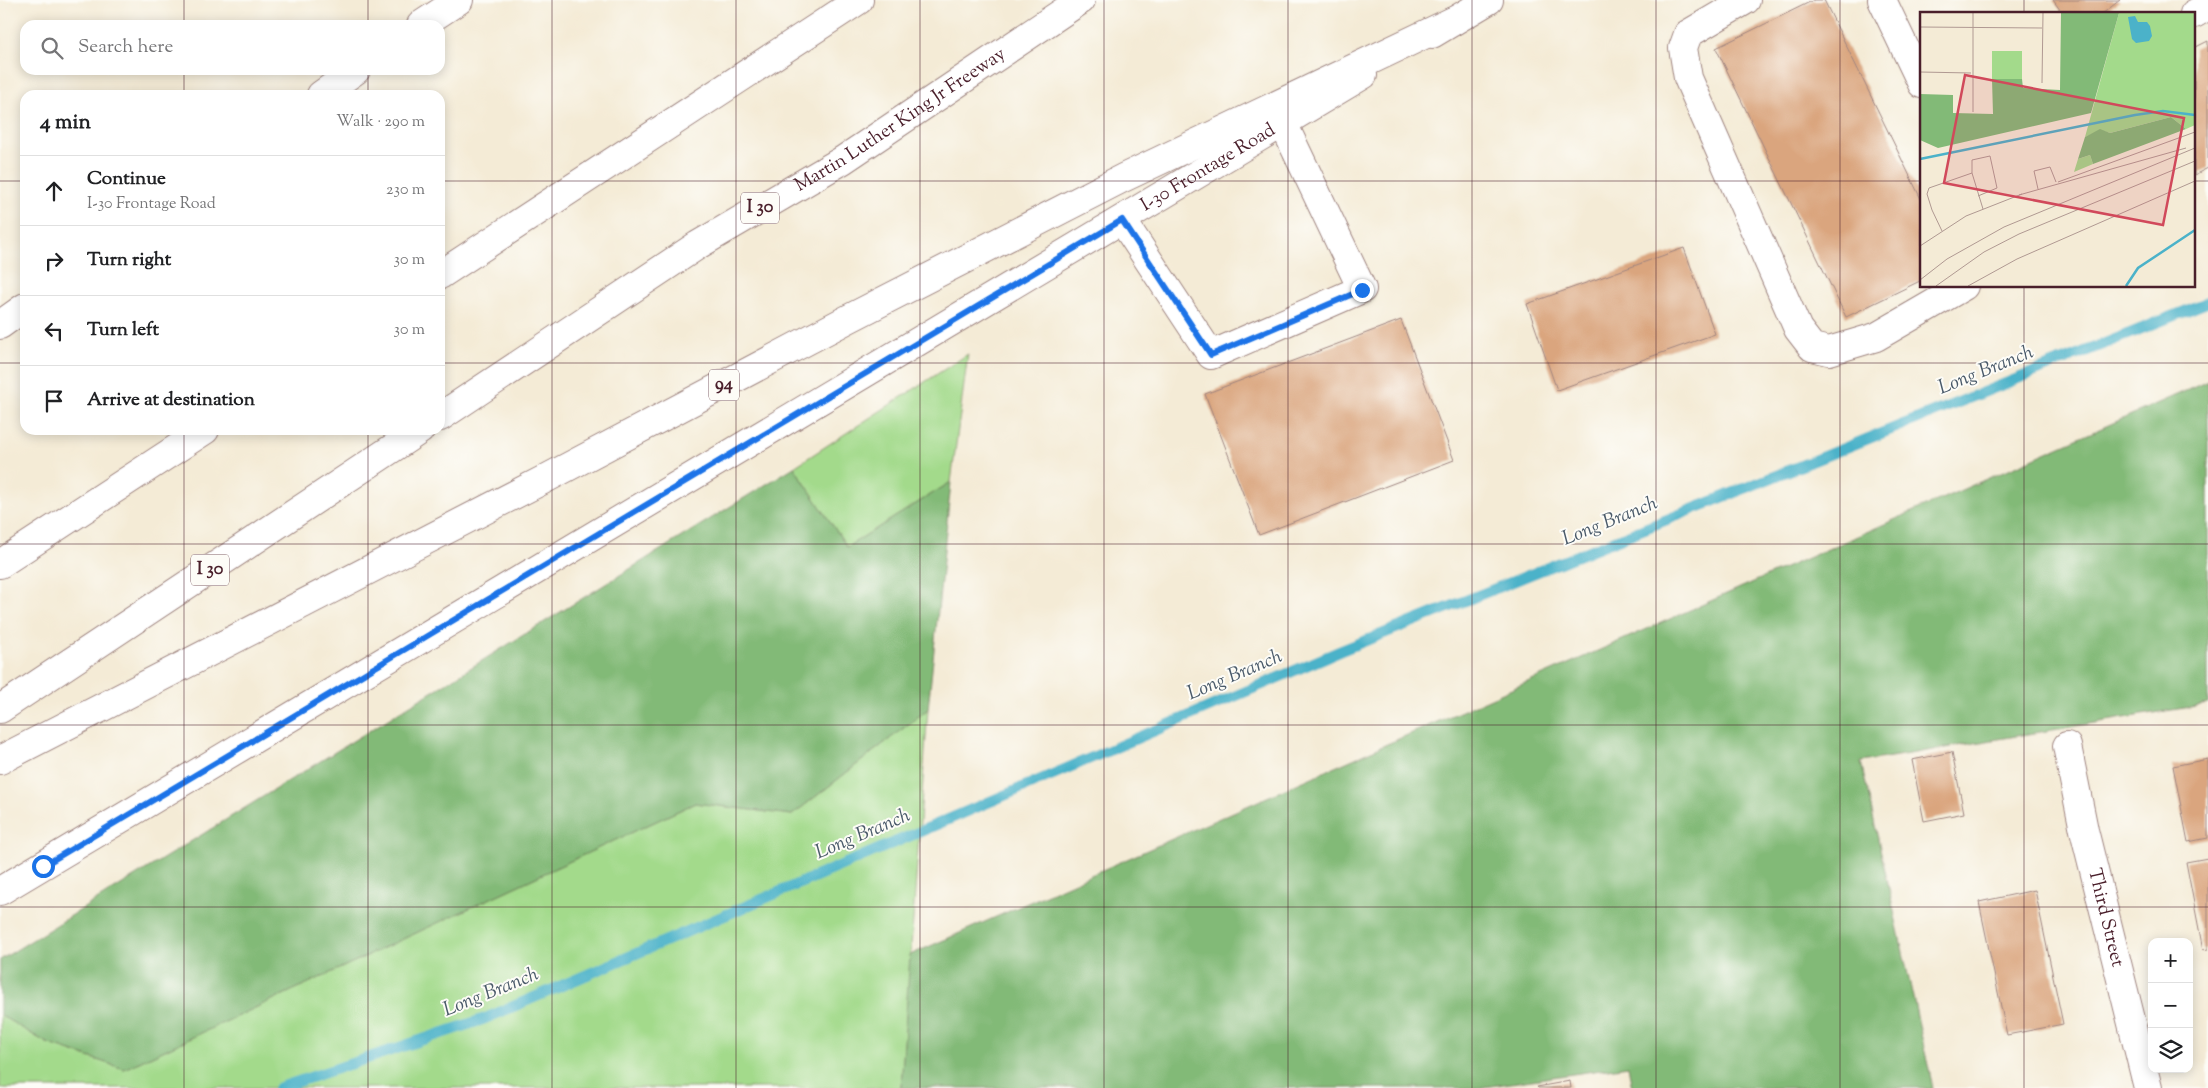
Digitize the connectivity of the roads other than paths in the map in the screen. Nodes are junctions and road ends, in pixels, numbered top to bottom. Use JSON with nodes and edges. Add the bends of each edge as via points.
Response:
{"nodes":[{"id":1,"x":459,"y":0,"type":"edge"},
{"id":2,"x":859,"y":0,"type":"edge"},
{"id":3,"x":1081,"y":0,"type":"edge"},
{"id":4,"x":1489,"y":0,"type":"edge"},
{"id":5,"x":1746,"y":0,"type":"edge"},
{"id":6,"x":1882,"y":0,"type":"edge"},
{"id":7,"x":2208,"y":6,"type":"edge"},
{"id":8,"x":2196,"y":13,"type":"edge"},
{"id":9,"x":429,"y":20,"type":"edge"},
{"id":10,"x":1453,"y":21,"type":"junction"},
{"id":11,"x":349,"y":75,"type":"edge"},
{"id":12,"x":1920,"y":80,"type":"edge"},
{"id":13,"x":328,"y":90,"type":"edge"},
{"id":14,"x":1283,"y":123,"type":"junction"},
{"id":15,"x":1122,"y":220,"type":"junction"},
{"id":16,"x":445,"y":272,"type":"edge"},
{"id":17,"x":1961,"y":288,"type":"edge"},
{"id":18,"x":20,"y":311,"type":"edge"},
{"id":19,"x":0,"y":325,"type":"edge"},
{"id":20,"x":445,"y":414,"type":"edge"},
{"id":21,"x":197,"y":435,"type":"edge"},
{"id":22,"x":412,"y":435,"type":"edge"},
{"id":23,"x":0,"y":564,"type":"edge"},
{"id":24,"x":0,"y":709,"type":"edge"},
{"id":25,"x":2068,"y":746,"type":"dead end"},
{"id":26,"x":0,"y":760,"type":"edge"},
{"id":27,"x":0,"y":891,"type":"edge"},
{"id":28,"x":2148,"y":1088,"type":"edge"}],
"edges":[{"from":1,"to":9,"type":"main road"},
{"from":2,"to":16,"type":"main road"},
{"from":3,"to":20,"type":"main road","name":"Martin Luther King Jr Freeway","number":"I 30","via":[[843,160],[698,246]]},
{"from":4,"to":10,"type":"main road","name":"I-30 Frontage Road"},
{"from":5,"to":17,"type":"main road","via":[[1688,34],[1683,48],[1688,78],[1798,329],[1812,347],[1829,351],[1876,337]]},
{"from":6,"to":12,"type":"main road"},
{"from":7,"to":8,"type":"main road"},
{"from":10,"to":14,"type":"main road","name":"I-30 Frontage Road"},
{"from":10,"to":26,"type":"main road","number":"94","via":[[1114,183]]},
{"from":11,"to":13,"type":"main road"},
{"from":14,"to":15,"type":"main road","name":"I-30 Frontage Road"},
{"from":14,"to":15,"type":"main road","via":[[1362,290],[1211,355]]},
{"from":15,"to":27,"type":"main road","name":"I-30 Frontage Road"},
{"from":18,"to":19,"type":"main road"},
{"from":21,"to":23,"type":"main road"},
{"from":22,"to":24,"type":"main road","number":"I 30"},
{"from":25,"to":28,"type":"main road","name":"Third Street","via":[[2084,830]]}]}
